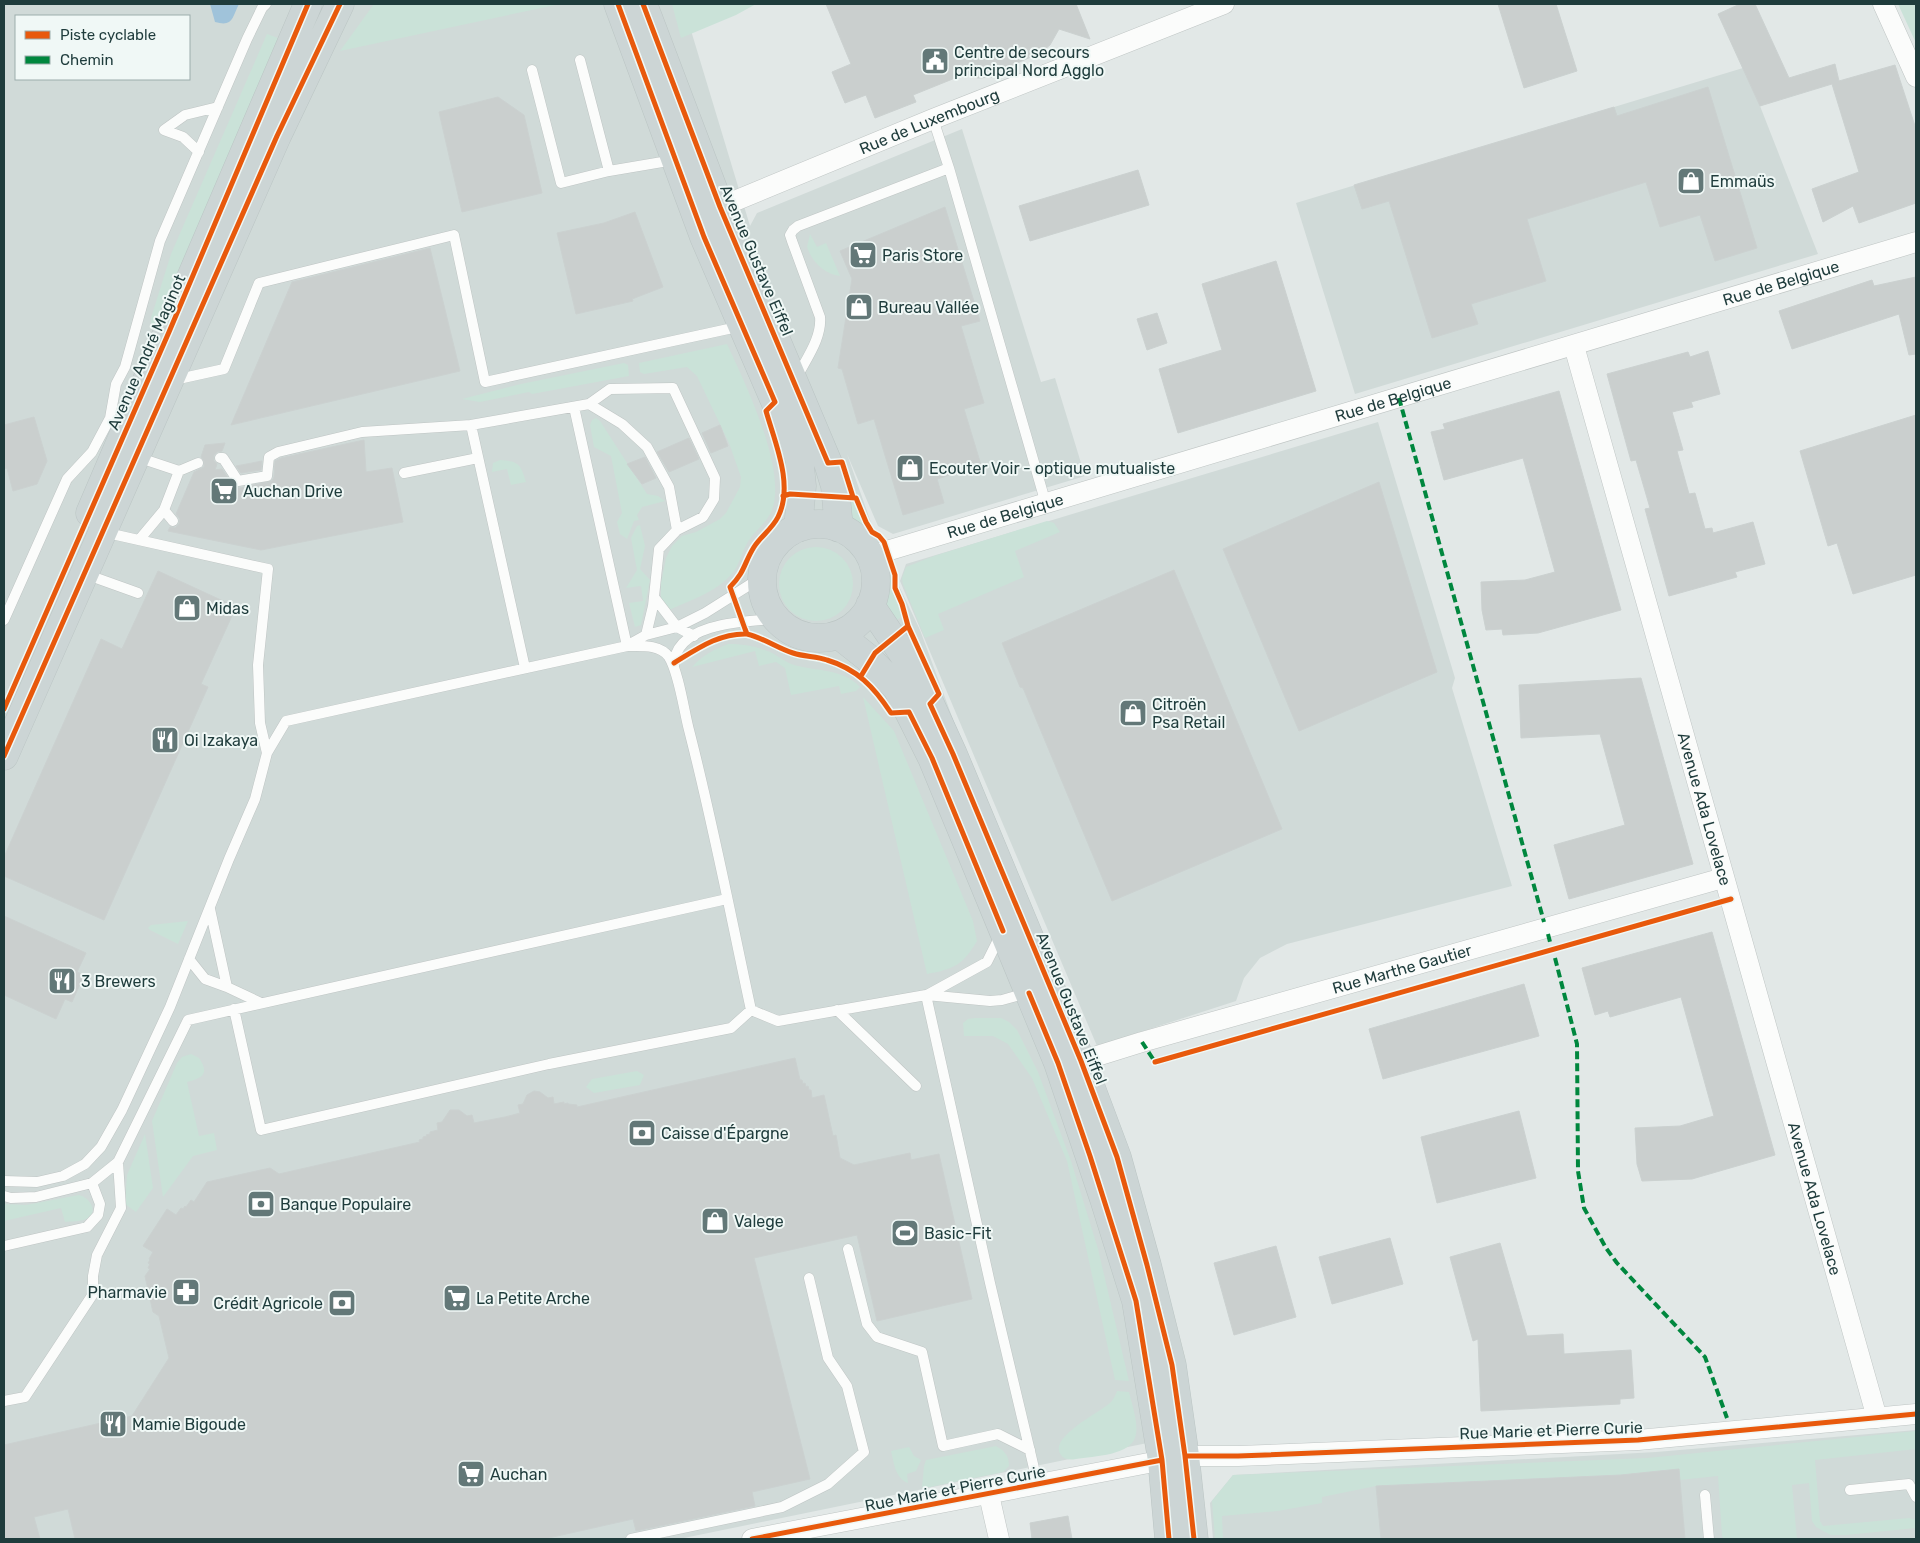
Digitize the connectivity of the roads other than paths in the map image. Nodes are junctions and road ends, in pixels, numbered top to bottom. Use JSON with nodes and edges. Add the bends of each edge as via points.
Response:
{"nodes":[{"id":1,"x":266,"y":4,"type":"edge"},
{"id":2,"x":308,"y":4,"type":"edge"},
{"id":3,"x":340,"y":4,"type":"edge"},
{"id":4,"x":618,"y":4,"type":"edge"},
{"id":5,"x":643,"y":4,"type":"edge"},
{"id":6,"x":1224,"y":4,"type":"edge"},
{"id":7,"x":1883,"y":4,"type":"edge"},
{"id":8,"x":580,"y":60,"type":"dead end"},
{"id":9,"x":532,"y":70,"type":"dead end"},
{"id":10,"x":1916,"y":77,"type":"edge"},
{"id":11,"x":218,"y":107,"type":"junction"},
{"id":12,"x":933,"y":119,"type":"junction"},
{"id":13,"x":199,"y":152,"type":"junction"},
{"id":14,"x":675,"y":160,"type":"junction"},
{"id":15,"x":949,"y":168,"type":"junction"},
{"id":16,"x":608,"y":171,"type":"junction"},
{"id":17,"x":720,"y":207,"type":"junction"},
{"id":18,"x":1916,"y":242,"type":"edge"},
{"id":19,"x":743,"y":326,"type":"junction"},
{"id":20,"x":1574,"y":346,"type":"junction"},
{"id":21,"x":794,"y":381,"type":"junction"},
{"id":22,"x":168,"y":382,"type":"junction"},
{"id":23,"x":589,"y":404,"type":"junction"},
{"id":24,"x":574,"y":407,"type":"junction"},
{"id":25,"x":471,"y":425,"type":"junction"},
{"id":26,"x":119,"y":444,"type":"junction"},
{"id":27,"x":220,"y":458,"type":"dead end"},
{"id":28,"x":478,"y":458,"type":"junction"},
{"id":29,"x":198,"y":463,"type":"dead end"},
{"id":30,"x":179,"y":471,"type":"junction"},
{"id":31,"x":404,"y":473,"type":"dead end"},
{"id":32,"x":1046,"y":504,"type":"junction"},
{"id":33,"x":164,"y":510,"type":"junction"},
{"id":34,"x":173,"y":521,"type":"dead end"},
{"id":35,"x":798,"y":528,"type":"junction"},
{"id":36,"x":839,"y":528,"type":"junction"},
{"id":37,"x":677,"y":530,"type":"junction"},
{"id":38,"x":102,"y":532,"type":"junction"},
{"id":39,"x":139,"y":540,"type":"junction"},
{"id":40,"x":870,"y":556,"type":"junction"},
{"id":41,"x":84,"y":573,"type":"junction"},
{"id":42,"x":762,"y":577,"type":"junction"},
{"id":43,"x":138,"y":593,"type":"dead end"},
{"id":44,"x":654,"y":597,"type":"junction"},
{"id":45,"x":870,"y":605,"type":"junction"},
{"id":46,"x":776,"y":619,"type":"junction"},
{"id":47,"x":4,"y":620,"type":"edge"},
{"id":48,"x":676,"y":627,"type":"junction"},
{"id":49,"x":646,"y":635,"type":"junction"},
{"id":50,"x":839,"y":635,"type":"junction"},
{"id":51,"x":694,"y":636,"type":"junction"},
{"id":52,"x":627,"y":646,"type":"junction"},
{"id":53,"x":525,"y":668,"type":"junction"},
{"id":54,"x":674,"y":670,"type":"junction"},
{"id":55,"x":4,"y":709,"type":"edge"},
{"id":56,"x":267,"y":754,"type":"junction"},
{"id":57,"x":4,"y":756,"type":"edge"},
{"id":58,"x":1723,"y":878,"type":"junction"},
{"id":59,"x":727,"y":899,"type":"junction"},
{"id":60,"x":210,"y":909,"type":"junction"},
{"id":61,"x":1003,"y":931,"type":"junction"},
{"id":62,"x":190,"y":959,"type":"junction"},
{"id":63,"x":1037,"y":983,"type":"junction"},
{"id":64,"x":227,"y":987,"type":"junction"},
{"id":65,"x":926,"y":995,"type":"junction"},
{"id":66,"x":261,"y":1003,"type":"junction"},
{"id":67,"x":234,"y":1009,"type":"junction"},
{"id":68,"x":751,"y":1010,"type":"junction"},
{"id":69,"x":836,"y":1010,"type":"junction"},
{"id":70,"x":1081,"y":1061,"type":"junction"},
{"id":71,"x":916,"y":1086,"type":"dead end"},
{"id":72,"x":118,"y":1162,"type":"junction"},
{"id":73,"x":4,"y":1181,"type":"edge"},
{"id":74,"x":92,"y":1183,"type":"junction"},
{"id":75,"x":4,"y":1196,"type":"edge"},
{"id":76,"x":4,"y":1246,"type":"edge"},
{"id":77,"x":848,"y":1249,"type":"dead end"},
{"id":78,"x":808,"y":1278,"type":"dead end"},
{"id":79,"x":4,"y":1401,"type":"edge"},
{"id":80,"x":1916,"y":1414,"type":"edge"},
{"id":81,"x":1877,"y":1418,"type":"junction"},
{"id":82,"x":1030,"y":1450,"type":"junction"},
{"id":83,"x":1174,"y":1458,"type":"junction"},
{"id":84,"x":1038,"y":1485,"type":"junction"},
{"id":85,"x":1850,"y":1490,"type":"dead end"},
{"id":86,"x":989,"y":1495,"type":"junction"},
{"id":87,"x":1705,"y":1496,"type":"dead end"},
{"id":88,"x":1916,"y":1497,"type":"edge"},
{"id":89,"x":631,"y":1539,"type":"edge"},
{"id":90,"x":752,"y":1539,"type":"edge"},
{"id":91,"x":999,"y":1539,"type":"edge"},
{"id":92,"x":1169,"y":1539,"type":"edge"},
{"id":93,"x":1194,"y":1539,"type":"edge"},
{"id":94,"x":1709,"y":1539,"type":"edge"}],
"edges":[{"from":1,"to":11,"type":"lane","via":[[247,38]]},
{"from":2,"to":26,"type":"main road","name":"Avenue André Maginot"},
{"from":3,"to":22,"type":"main road","name":"Avenue André Maginot","via":[[277,136]]},
{"from":4,"to":14,"type":"main road"},
{"from":5,"to":17,"type":"main road","name":"Avenue Gustave Eiffel"},
{"from":6,"to":12,"type":"street","name":"Rue de Luxembourg"},
{"from":7,"to":10,"type":"street"},
{"from":8,"to":16,"type":"lane"},
{"from":9,"to":16,"type":"lane","via":[[561,183]]},
{"from":11,"to":13,"type":"lane"},
{"from":11,"to":13,"type":"lane","via":[[185,115],[164,130],[183,137]]},
{"from":12,"to":15,"type":"lane"},
{"from":12,"to":17,"type":"street","name":"Rue de Luxembourg"},
{"from":13,"to":26,"type":"lane","via":[[160,241],[125,367],[116,384],[110,418]]},
{"from":14,"to":16,"type":"lane"},
{"from":14,"to":19,"type":"main road"},
{"from":15,"to":21,"type":"lane","via":[[793,230],[790,235],[821,324]]},
{"from":15,"to":32,"type":"lane"},
{"from":17,"to":21,"type":"main road","name":"Avenue Gustave Eiffel"},
{"from":18,"to":20,"type":"street","name":"Rue de Belgique"},
{"from":19,"to":22,"type":"lane","via":[[485,382],[454,235],[259,283],[224,369]]},
{"from":19,"to":35,"type":"main road","via":[[798,458],[802,486]]},
{"from":20,"to":32,"type":"street","name":"Rue de Belgique"},
{"from":20,"to":58,"type":"street","name":"Avenue Ada Lovelace"},
{"from":21,"to":36,"type":"main road","name":"Avenue Gustave Eiffel","via":[[828,463],[835,486]]},
{"from":22,"to":26,"type":"main road","name":"Avenue André Maginot"},
{"from":23,"to":24,"type":"lane"},
{"from":23,"to":37,"type":"lane","via":[[622,424],[647,447],[669,487]]},
{"from":23,"to":37,"type":"lane","via":[[610,389],[673,388],[715,478],[714,499],[703,517]]},
{"from":24,"to":25,"type":"lane"},
{"from":24,"to":52,"type":"lane"},
{"from":25,"to":27,"type":"lane","via":[[362,432],[269,456],[267,476],[238,481]]},
{"from":25,"to":28,"type":"lane"},
{"from":26,"to":30,"type":"lane"},
{"from":26,"to":38,"type":"main road","name":"Avenue André Maginot"},
{"from":26,"to":47,"type":"lane","via":[[92,452],[67,479]]},
{"from":26,"to":55,"type":"main road","name":"Avenue André Maginot"},
{"from":28,"to":31,"type":"lane"},
{"from":28,"to":53,"type":"lane"},
{"from":29,"to":30,"type":"lane"},
{"from":30,"to":33,"type":"lane"},
{"from":32,"to":40,"type":"street","name":"Rue de Belgique"},
{"from":33,"to":34,"type":"lane"},
{"from":33,"to":39,"type":"lane"},
{"from":35,"to":36,"type":"main road","via":[[825,524]]},
{"from":35,"to":42,"type":"main road","via":[[783,536],[772,548]]},
{"from":36,"to":40,"type":"main road","via":[[852,534]]},
{"from":37,"to":44,"type":"lane","via":[[659,550]]},
{"from":38,"to":39,"type":"lane"},
{"from":38,"to":41,"type":"main road","name":"Avenue André Maginot"},
{"from":39,"to":56,"type":"lane","via":[[268,569],[258,665],[260,723]]},
{"from":40,"to":45,"type":"main road","via":[[876,589]]},
{"from":41,"to":43,"type":"lane"},
{"from":41,"to":57,"type":"main road","name":"Avenue André Maginot"},
{"from":42,"to":46,"type":"main road","via":[[762,592]]},
{"from":42,"to":48,"type":"lane"},
{"from":44,"to":48,"type":"lane"},
{"from":44,"to":49,"type":"lane"},
{"from":45,"to":50,"type":"main road","via":[[863,618]]},
{"from":45,"to":63,"type":"main road","name":"Avenue Gustave Eiffel","via":[[916,673],[953,754]]},
{"from":46,"to":50,"type":"main road","via":[[805,637]]},
{"from":46,"to":51,"type":"lane","via":[[733,622],[706,629]]},
{"from":48,"to":49,"type":"lane"},
{"from":48,"to":51,"type":"lane"},
{"from":49,"to":52,"type":"lane"},
{"from":50,"to":61,"type":"main road","name":"Avenue Gustave Eiffel","via":[[868,658],[897,688],[932,758]]},
{"from":51,"to":54,"type":"lane","via":[[677,650]]},
{"from":52,"to":53,"type":"lane"},
{"from":52,"to":54,"type":"lane","via":[[661,650],[668,656]]},
{"from":53,"to":56,"type":"lane","via":[[286,721]]},
{"from":54,"to":59,"type":"lane"},
{"from":56,"to":60,"type":"lane","via":[[255,799]]},
{"from":58,"to":70,"type":"street","name":"Rue Marthe Gautier"},
{"from":58,"to":81,"type":"street","name":"Avenue Ada Lovelace"},
{"from":59,"to":66,"type":"lane"},
{"from":59,"to":68,"type":"lane"},
{"from":60,"to":62,"type":"lane"},
{"from":60,"to":64,"type":"lane"},
{"from":61,"to":63,"type":"main road","name":"Avenue Gustave Eiffel"},
{"from":61,"to":65,"type":"lane","via":[[987,962]]},
{"from":62,"to":64,"type":"lane","via":[[205,979]]},
{"from":62,"to":73,"type":"lane","via":[[122,1110],[101,1147],[84,1164],[63,1176],[37,1182]]},
{"from":63,"to":65,"type":"lane","via":[[1002,1000]]},
{"from":63,"to":70,"type":"main road","name":"Avenue Gustave Eiffel"},
{"from":63,"to":83,"type":"main road","name":"Avenue Gustave Eiffel","via":[[1058,1063],[1136,1301]]},
{"from":64,"to":66,"type":"lane"},
{"from":65,"to":69,"type":"lane"},
{"from":65,"to":82,"type":"lane"},
{"from":66,"to":67,"type":"lane"},
{"from":67,"to":68,"type":"lane","via":[[261,1130],[549,1064],[731,1028]]},
{"from":67,"to":72,"type":"lane","via":[[188,1020]]},
{"from":68,"to":69,"type":"lane","via":[[778,1021]]},
{"from":69,"to":71,"type":"lane"},
{"from":70,"to":83,"type":"main road","name":"Avenue Gustave Eiffel","via":[[1117,1157],[1172,1365]]},
{"from":72,"to":74,"type":"lane"},
{"from":72,"to":79,"type":"lane","via":[[121,1208],[97,1255],[93,1294],[24,1397]]},
{"from":74,"to":75,"type":"lane","via":[[36,1197]]},
{"from":74,"to":76,"type":"lane","via":[[100,1204],[98,1215],[87,1227]]},
{"from":77,"to":82,"type":"lane","via":[[867,1324],[877,1337],[922,1352],[943,1446],[998,1434]]},
{"from":78,"to":89,"type":"lane","via":[[828,1358],[847,1386],[864,1452],[828,1484],[782,1507]]},
{"from":80,"to":81,"type":"street","name":"Rue Marie et Pierre Curie"},
{"from":81,"to":83,"type":"street","name":"Rue Marie et Pierre Curie","via":[[1638,1440]]},
{"from":82,"to":84,"type":"lane"},
{"from":83,"to":84,"type":"street","name":"Rue Marie et Pierre Curie"},
{"from":83,"to":92,"type":"main road","name":"Avenue Gustave Eiffel"},
{"from":83,"to":93,"type":"main road","name":"Avenue Gustave Eiffel"},
{"from":84,"to":86,"type":"street","name":"Rue Marie et Pierre Curie"},
{"from":85,"to":88,"type":"lane","via":[[1909,1484]]},
{"from":86,"to":90,"type":"street","name":"Rue Marie et Pierre Curie"},
{"from":86,"to":91,"type":"street"},
{"from":87,"to":94,"type":"lane"}]}
